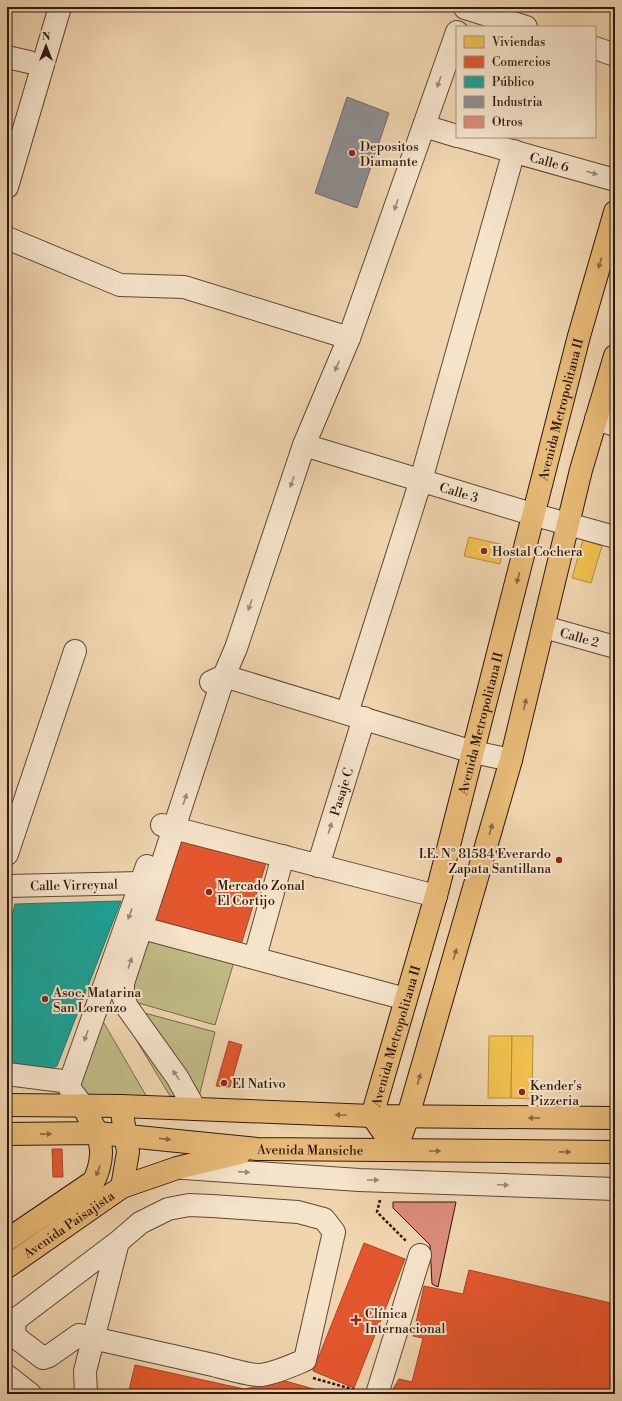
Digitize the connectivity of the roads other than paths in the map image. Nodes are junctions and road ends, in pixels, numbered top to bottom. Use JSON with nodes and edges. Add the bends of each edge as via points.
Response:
{"nodes":[{"id":1,"x":60,"y":7,"type":"edge"},
{"id":2,"x":463,"y":14,"type":"edge"},
{"id":3,"x":521,"y":26,"type":"edge"},
{"id":4,"x":456,"y":35,"type":"edge"},
{"id":5,"x":596,"y":48,"type":"edge"},
{"id":6,"x":615,"y":55,"type":"edge"},
{"id":7,"x":7,"y":57,"type":"edge"},
{"id":8,"x":29,"y":62,"type":"dead end"},
{"id":9,"x":424,"y":126,"type":"junction"},
{"id":10,"x":456,"y":136,"type":"edge"},
{"id":11,"x":465,"y":138,"type":"edge"},
{"id":12,"x":514,"y":152,"type":"junction"},
{"id":13,"x":615,"y":180,"type":"edge"},
{"id":14,"x":7,"y":187,"type":"edge"},
{"id":15,"x":615,"y":212,"type":"edge"},
{"id":16,"x":7,"y":238,"type":"edge"},
{"id":17,"x":349,"y":338,"type":"junction"},
{"id":18,"x":615,"y":356,"type":"edge"},
{"id":19,"x":606,"y":422,"type":"edge"},
{"id":20,"x":304,"y":445,"type":"junction"},
{"id":21,"x":421,"y":480,"type":"junction"},
{"id":22,"x":535,"y":515,"type":"junction"},
{"id":23,"x":568,"y":524,"type":"junction"},
{"id":24,"x":615,"y":537,"type":"edge"},
{"id":25,"x":544,"y":627,"type":"junction"},
{"id":26,"x":615,"y":647,"type":"edge"},
{"id":27,"x":75,"y":651,"type":"dead end"},
{"id":28,"x":224,"y":676,"type":"junction"},
{"id":29,"x":356,"y":715,"type":"junction"},
{"id":30,"x":473,"y":752,"type":"junction"},
{"id":31,"x":511,"y":760,"type":"junction"},
{"id":32,"x":168,"y":826,"type":"junction"},
{"id":33,"x":7,"y":854,"type":"edge"},
{"id":34,"x":283,"y":856,"type":"junction"},
{"id":35,"x":318,"y":866,"type":"junction"},
{"id":36,"x":141,"y":883,"type":"junction"},
{"id":37,"x":7,"y":886,"type":"edge"},
{"id":38,"x":436,"y":896,"type":"junction"},
{"id":39,"x":142,"y":928,"type":"junction"},
{"id":40,"x":255,"y":957,"type":"junction"},
{"id":41,"x":406,"y":999,"type":"junction"},
{"id":42,"x":7,"y":1074,"type":"edge"},
{"id":43,"x":70,"y":1082,"type":"junction"},
{"id":44,"x":7,"y":1105,"type":"edge"},
{"id":45,"x":82,"y":1105,"type":"junction"},
{"id":46,"x":121,"y":1106,"type":"junction"},
{"id":47,"x":195,"y":1109,"type":"junction"},
{"id":48,"x":372,"y":1116,"type":"junction"},
{"id":49,"x":408,"y":1116,"type":"junction"},
{"id":50,"x":615,"y":1118,"type":"edge"},
{"id":51,"x":98,"y":1133,"type":"junction"},
{"id":52,"x":7,"y":1134,"type":"edge"},
{"id":53,"x":126,"y":1135,"type":"junction"},
{"id":54,"x":257,"y":1149,"type":"junction"},
{"id":55,"x":396,"y":1150,"type":"junction"},
{"id":56,"x":615,"y":1152,"type":"edge"},
{"id":57,"x":177,"y":1168,"type":"junction"},
{"id":58,"x":122,"y":1187,"type":"junction"},
{"id":59,"x":615,"y":1189,"type":"edge"},
{"id":60,"x":7,"y":1240,"type":"edge"},
{"id":61,"x":118,"y":1242,"type":"junction"},
{"id":62,"x":420,"y":1255,"type":"dead end"},
{"id":63,"x":7,"y":1267,"type":"edge"},
{"id":64,"x":93,"y":1338,"type":"junction"},
{"id":65,"x":85,"y":1371,"type":"junction"},
{"id":66,"x":7,"y":1376,"type":"edge"},
{"id":67,"x":370,"y":1393,"type":"edge"},
{"id":68,"x":30,"y":1394,"type":"edge"},
{"id":69,"x":70,"y":1394,"type":"edge"},
{"id":70,"x":86,"y":1394,"type":"edge"}],
"edges":[{"from":1,"to":14,"type":"street"},
{"from":2,"to":3,"type":"street"},
{"from":4,"to":9,"type":"street","one_way":true},
{"from":5,"to":6,"type":"street"},
{"from":7,"to":8,"type":"street"},
{"from":9,"to":10,"type":"street"},
{"from":9,"to":17,"type":"street","one_way":true},
{"from":11,"to":12,"type":"street","name":"Calle 6"},
{"from":12,"to":13,"type":"street","name":"Calle 6","one_way":true},
{"from":12,"to":21,"type":"street","name":"Pasaje C"},
{"from":15,"to":22,"type":"main road","name":"Avenida Metropolitana II","one_way":true,"via":[[579,336]]},
{"from":16,"to":17,"type":"street","via":[[120,285],[184,287]]},
{"from":17,"to":20,"type":"street","one_way":true},
{"from":18,"to":19,"type":"main road"},
{"from":19,"to":23,"type":"main road","via":[[581,470]]},
{"from":20,"to":21,"type":"street","name":"Calle 3"},
{"from":20,"to":28,"type":"street","one_way":true,"via":[[236,648]]},
{"from":21,"to":22,"type":"street","name":"Calle 3"},
{"from":21,"to":29,"type":"street","name":"Pasaje C"},
{"from":22,"to":23,"type":"street","name":"Calle 3"},
{"from":22,"to":30,"type":"main road","name":"Avenida Metropolitana II","one_way":true},
{"from":23,"to":24,"type":"street","name":"Calle 3"},
{"from":23,"to":25,"type":"main road"},
{"from":25,"to":26,"type":"street","name":"Calle 2"},
{"from":31,"to":25,"type":"main road","one_way":true},
{"from":27,"to":33,"type":"street"},
{"from":28,"to":29,"type":"street"},
{"from":28,"to":32,"type":"street"},
{"from":29,"to":30,"type":"street"},
{"from":35,"to":29,"type":"street","name":"Pasaje C","one_way":true},
{"from":30,"to":31,"type":"street"},
{"from":30,"to":38,"type":"main road","name":"Avenida Metropolitana II"},
{"from":49,"to":31,"type":"main road","one_way":true},
{"from":32,"to":34,"type":"street"},
{"from":32,"to":36,"type":"street"},
{"from":32,"to":39,"type":"street"},
{"from":34,"to":35,"type":"street"},
{"from":34,"to":40,"type":"street"},
{"from":35,"to":38,"type":"street"},
{"from":36,"to":37,"type":"street","name":"Calle Virreynal"},
{"from":36,"to":43,"type":"street","one_way":true},
{"from":38,"to":41,"type":"main road","name":"Avenida Metropolitana II"},
{"from":39,"to":40,"type":"street"},
{"from":47,"to":39,"type":"street","one_way":true,"via":[[177,1077],[127,1007],[123,996],[123,983]]},
{"from":40,"to":41,"type":"street"},
{"from":41,"to":48,"type":"main road","name":"Avenida Metropolitana II"},
{"from":42,"to":43,"type":"street"},
{"from":43,"to":45,"type":"street","via":[[70,1089]]},
{"from":44,"to":45,"type":"main road"},
{"from":45,"to":46,"type":"main road"},
{"from":45,"to":51,"type":"main road","name":"Avenida Paisajista"},
{"from":46,"to":47,"type":"main road"},
{"from":46,"to":53,"type":"main road","name":"Avenida Paisajista"},
{"from":48,"to":47,"type":"main road","one_way":true},
{"from":48,"to":49,"type":"main road"},
{"from":48,"to":55,"type":"main road","name":"Avenida Metropolitana II"},
{"from":50,"to":49,"type":"main road","one_way":true},
{"from":49,"to":55,"type":"main road"},
{"from":52,"to":51,"type":"main road","name":"Avenida Mansiche","one_way":true},
{"from":51,"to":53,"type":"main road","name":"Avenida Mansiche"},
{"from":51,"to":60,"type":"main road","name":"Avenida Paisajista","one_way":true,"via":[[102,1155],[94,1181]]},
{"from":53,"to":54,"type":"main road","name":"Avenida Mansiche","one_way":true},
{"from":53,"to":58,"type":"main road","name":"Avenida Paisajista","via":[[128,1152]]},
{"from":54,"to":55,"type":"main road","name":"Avenida Mansiche"},
{"from":54,"to":57,"type":"main road"},
{"from":55,"to":56,"type":"main road","name":"Avenida Mansiche","one_way":true},
{"from":57,"to":58,"type":"main road"},
{"from":57,"to":59,"type":"street","one_way":true,"via":[[359,1180]]},
{"from":58,"to":63,"type":"main road","name":"Avenida Paisajista"},
{"from":61,"to":64,"type":"street"},
{"from":61,"to":64,"type":"street","via":[[15,1320],[14,1333],[18,1339],[43,1358],[79,1335]]},
{"from":61,"to":64,"type":"street","via":[[140,1223],[168,1209],[189,1205],[298,1212],[324,1219],[334,1232],[305,1360],[260,1375]]},
{"from":62,"to":67,"type":"street"},
{"from":64,"to":65,"type":"street"},
{"from":65,"to":69,"type":"street"},
{"from":65,"to":70,"type":"street"},
{"from":66,"to":68,"type":"street"}]}
